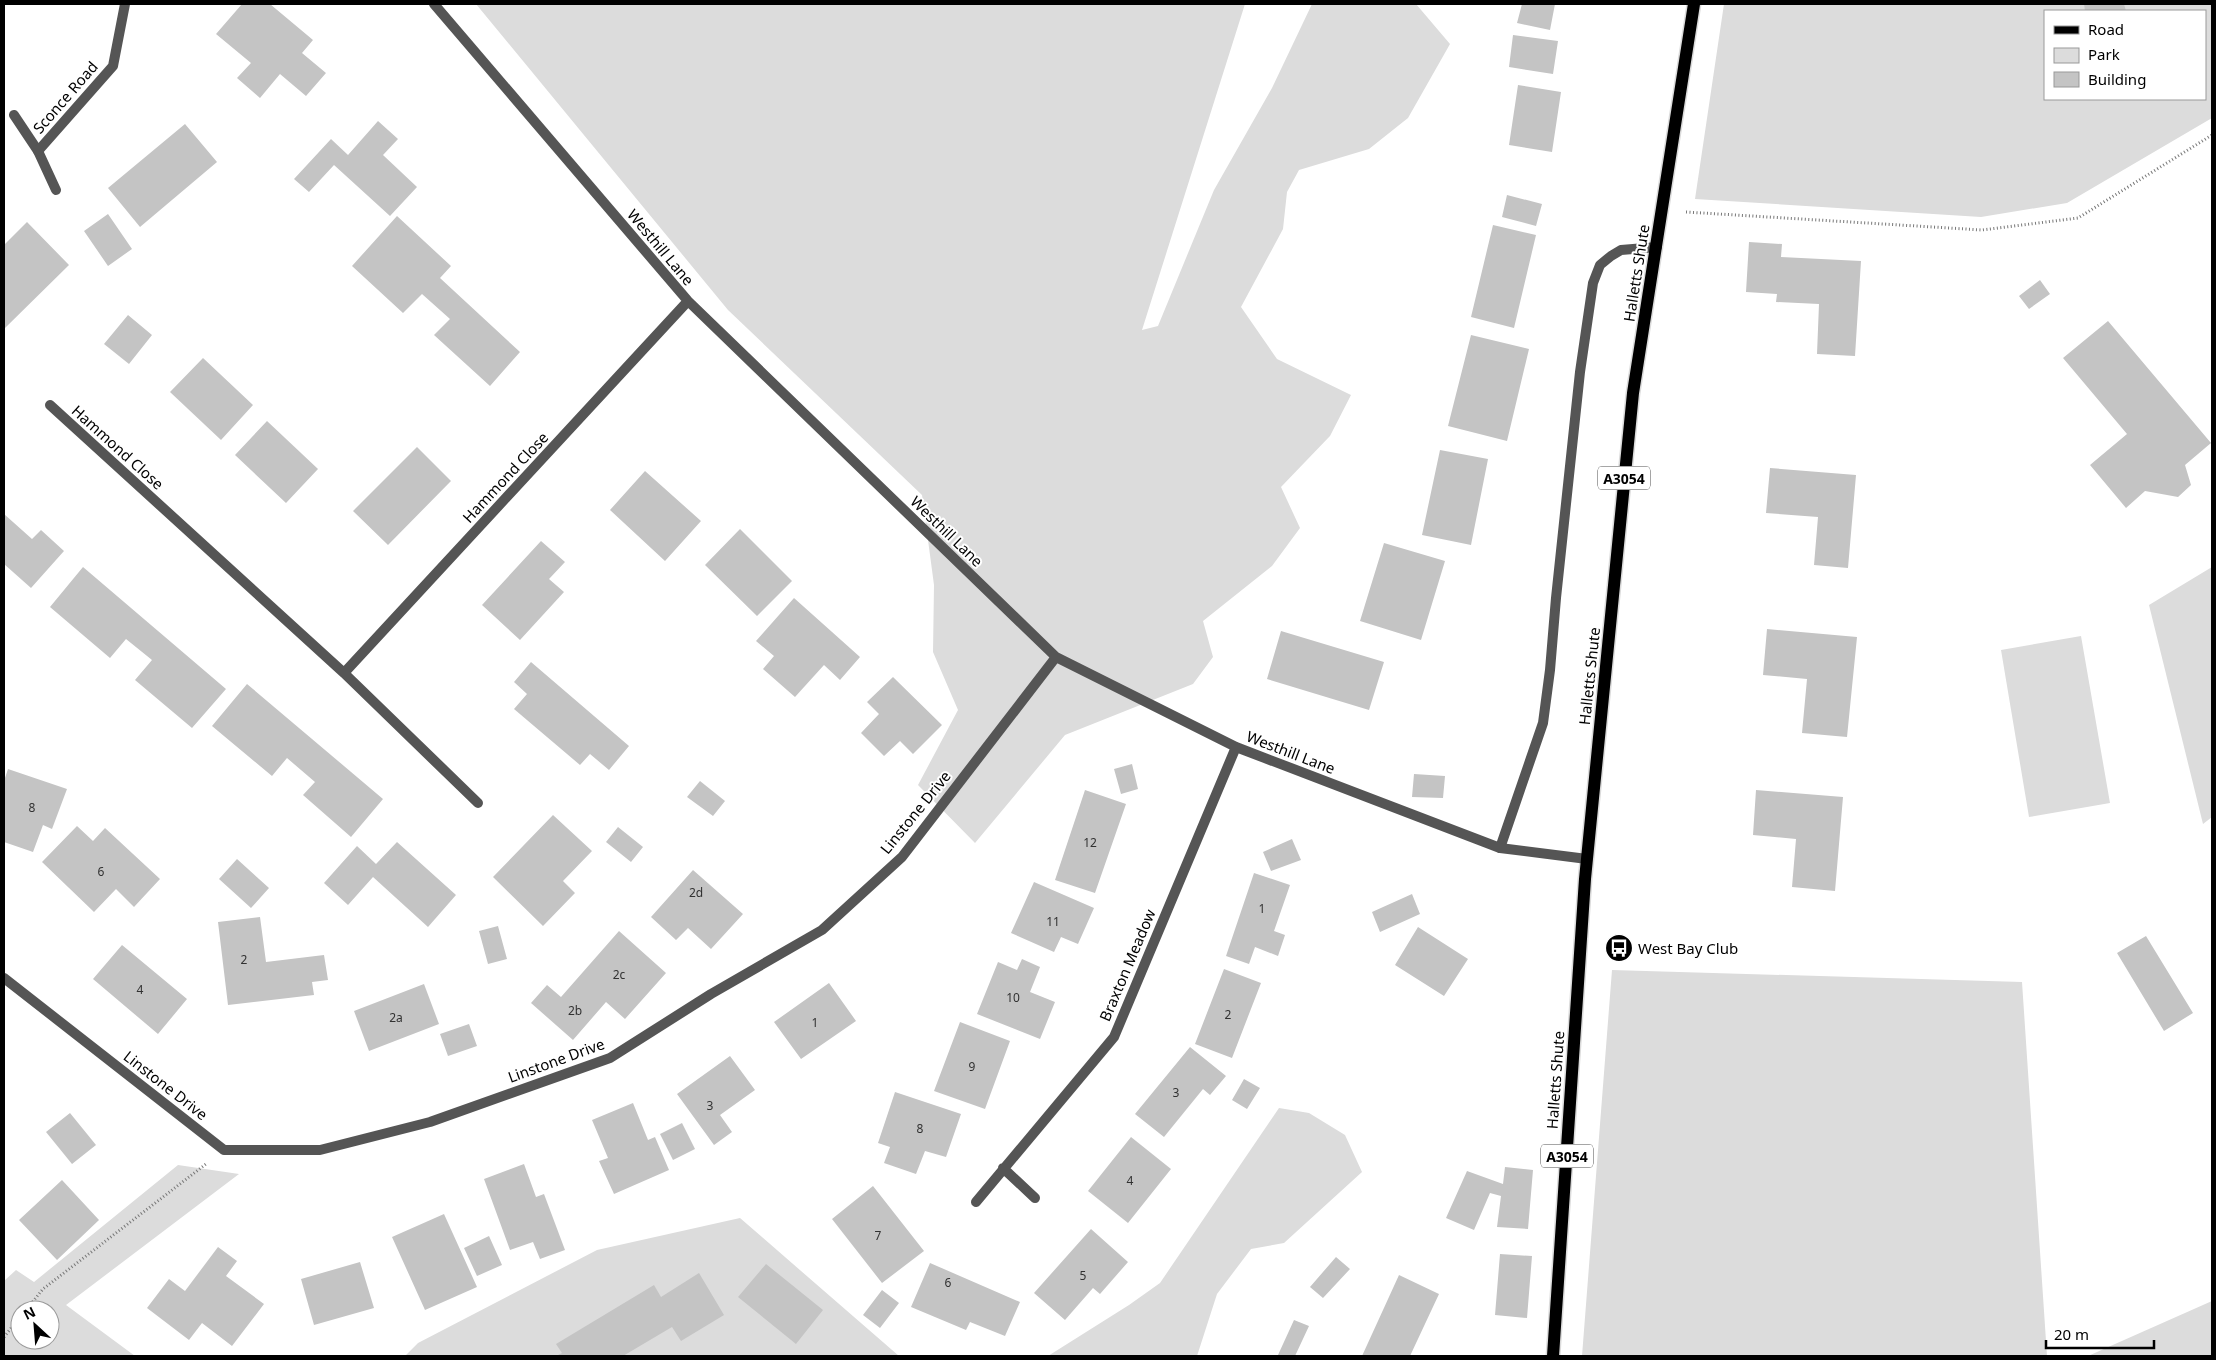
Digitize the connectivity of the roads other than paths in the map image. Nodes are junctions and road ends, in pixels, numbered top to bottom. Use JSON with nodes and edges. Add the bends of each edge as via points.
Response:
{"nodes":[{"id":1,"x":125,"y":4,"type":"edge"},
{"id":2,"x":434,"y":4,"type":"edge"},
{"id":3,"x":1694,"y":4,"type":"edge"},
{"id":4,"x":14,"y":115,"type":"dead end"},
{"id":5,"x":38,"y":151,"type":"junction"},
{"id":6,"x":56,"y":190,"type":"dead end"},
{"id":7,"x":1657,"y":247,"type":"junction"},
{"id":8,"x":688,"y":301,"type":"junction"},
{"id":9,"x":50,"y":405,"type":"dead end"},
{"id":10,"x":1056,"y":657,"type":"junction"},
{"id":11,"x":344,"y":673,"type":"junction"},
{"id":12,"x":1236,"y":747,"type":"junction"},
{"id":13,"x":478,"y":802,"type":"dead end"},
{"id":14,"x":1500,"y":848,"type":"junction"},
{"id":15,"x":1587,"y":859,"type":"junction"},
{"id":16,"x":4,"y":978,"type":"edge"},
{"id":17,"x":1003,"y":1168,"type":"junction"},
{"id":18,"x":1035,"y":1198,"type":"dead end"},
{"id":19,"x":976,"y":1202,"type":"dead end"},
{"id":20,"x":1553,"y":1356,"type":"edge"}],
"edges":[{"from":1,"to":5,"type":"street","name":"Sconce Road","via":[[113,66]]},
{"from":2,"to":8,"type":"street","name":"Westhill Lane"},
{"from":3,"to":7,"type":"main road","name":"Halletts Shute","number":"A3054"},
{"from":4,"to":5,"type":"street"},
{"from":5,"to":6,"type":"street"},
{"from":7,"to":14,"type":"street","via":[[1621,250],[1600,265],[1593,283],[1580,372],[1542,724]]},
{"from":7,"to":15,"type":"main road","name":"Halletts Shute","number":"A3054","via":[[1633,393]]},
{"from":8,"to":10,"type":"street","name":"Westhill Lane"},
{"from":8,"to":11,"type":"street","name":"Hammond Close"},
{"from":9,"to":11,"type":"street","name":"Hammond Close"},
{"from":10,"to":12,"type":"street","name":"Westhill Lane"},
{"from":10,"to":16,"type":"street","name":"Linstone Drive","via":[[902,856],[822,930],[711,994],[610,1058],[430,1122],[320,1150],[224,1150]]},
{"from":11,"to":13,"type":"street","name":"Hammond Close"},
{"from":12,"to":14,"type":"street","name":"Westhill Lane"},
{"from":12,"to":17,"type":"street","name":"Braxton Meadow","via":[[1114,1036]]},
{"from":14,"to":15,"type":"street","name":"Westhill Lane"},
{"from":15,"to":20,"type":"main road","name":"Halletts Shute","number":"A3054"},
{"from":17,"to":18,"type":"street"},
{"from":17,"to":19,"type":"street","name":"Braxton Meadow"}]}
